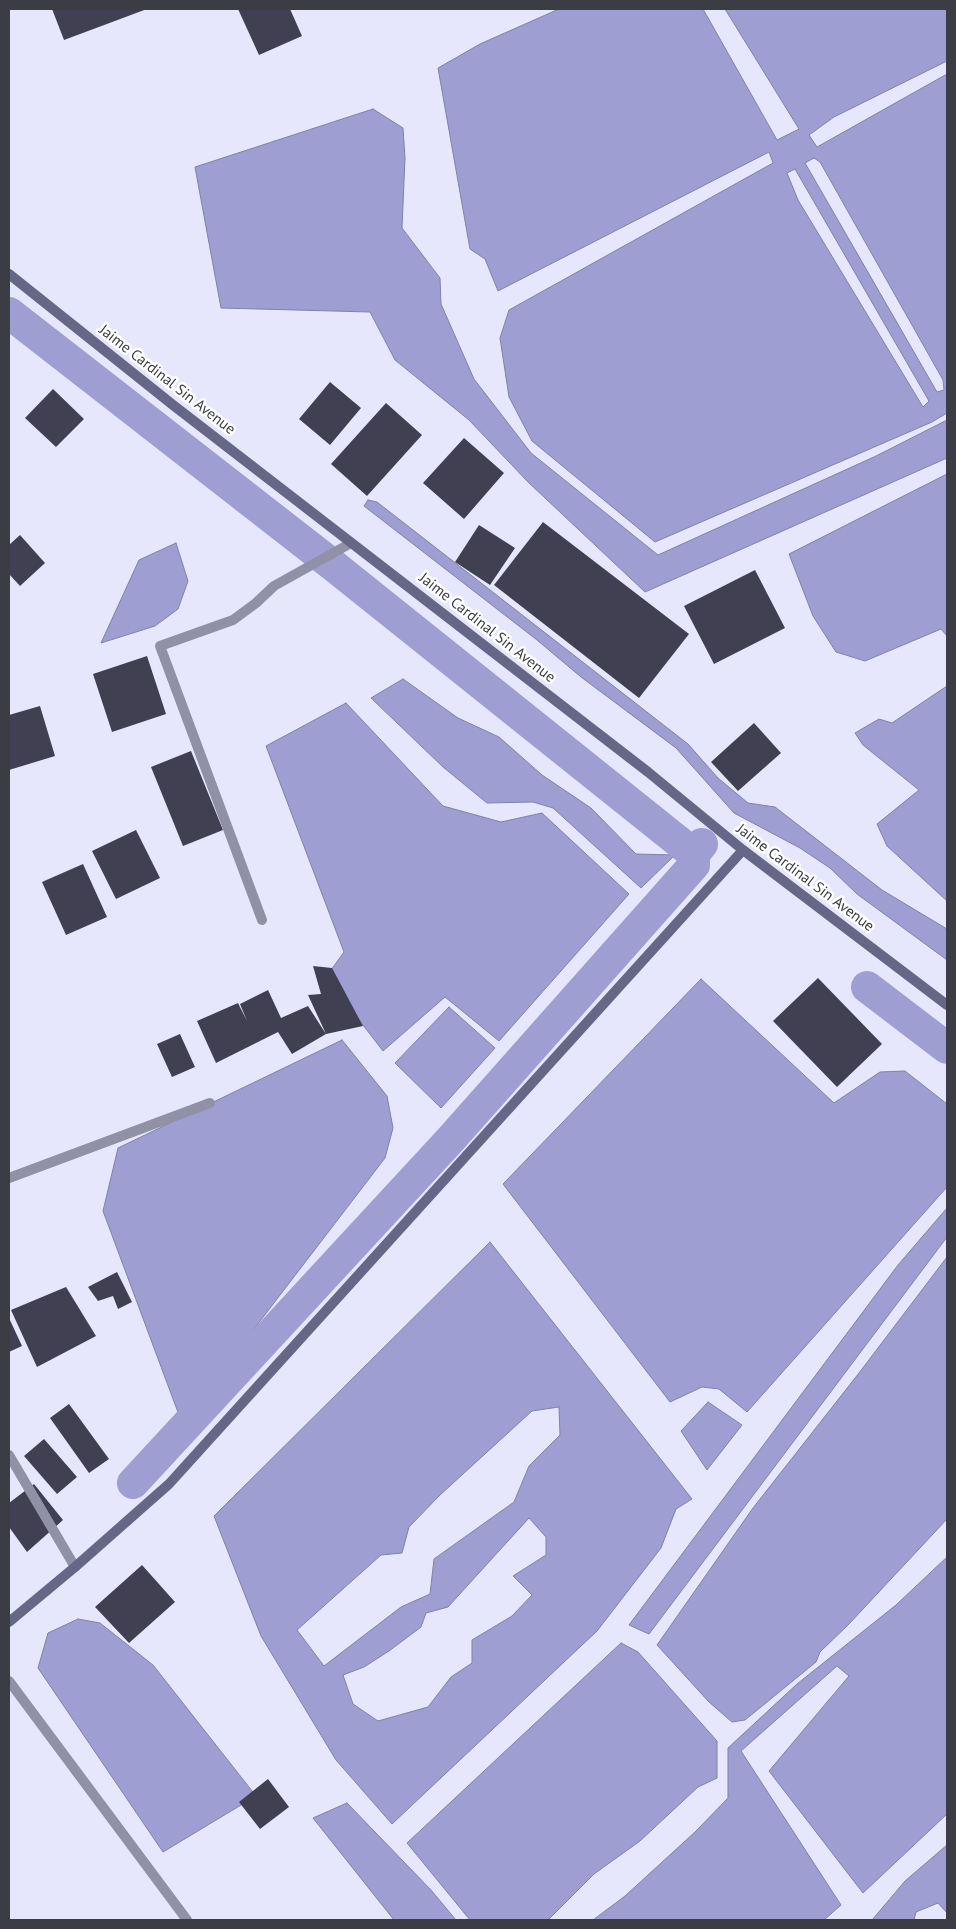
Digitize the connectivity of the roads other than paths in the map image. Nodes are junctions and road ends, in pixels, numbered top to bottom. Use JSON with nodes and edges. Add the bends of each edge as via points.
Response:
{"nodes":[{"id":1,"x":9,"y":274,"type":"edge"},
{"id":2,"x":350,"y":544,"type":"junction"},
{"id":3,"x":743,"y":850,"type":"junction"},
{"id":4,"x":262,"y":920,"type":"dead end"},
{"id":5,"x":947,"y":1005,"type":"edge"},
{"id":6,"x":210,"y":1103,"type":"dead end"},
{"id":7,"x":9,"y":1178,"type":"edge"},
{"id":8,"x":9,"y":1455,"type":"edge"},
{"id":9,"x":75,"y":1567,"type":"junction"},
{"id":10,"x":9,"y":1622,"type":"edge"},
{"id":11,"x":9,"y":1680,"type":"edge"},
{"id":12,"x":187,"y":1920,"type":"edge"}],
"edges":[{"from":1,"to":2,"type":"main road","name":"Jaime Cardinal Sin Avenue"},
{"from":2,"to":3,"type":"main road","name":"Jaime Cardinal Sin Avenue","via":[[648,772]]},
{"from":2,"to":4,"type":"street","via":[[274,586],[233,620],[160,646]]},
{"from":3,"to":5,"type":"main road","name":"Jaime Cardinal Sin Avenue"},
{"from":3,"to":9,"type":"main road","via":[[169,1484]]},
{"from":6,"to":7,"type":"street"},
{"from":8,"to":9,"type":"street"},
{"from":9,"to":10,"type":"main road"},
{"from":11,"to":12,"type":"street"}]}
